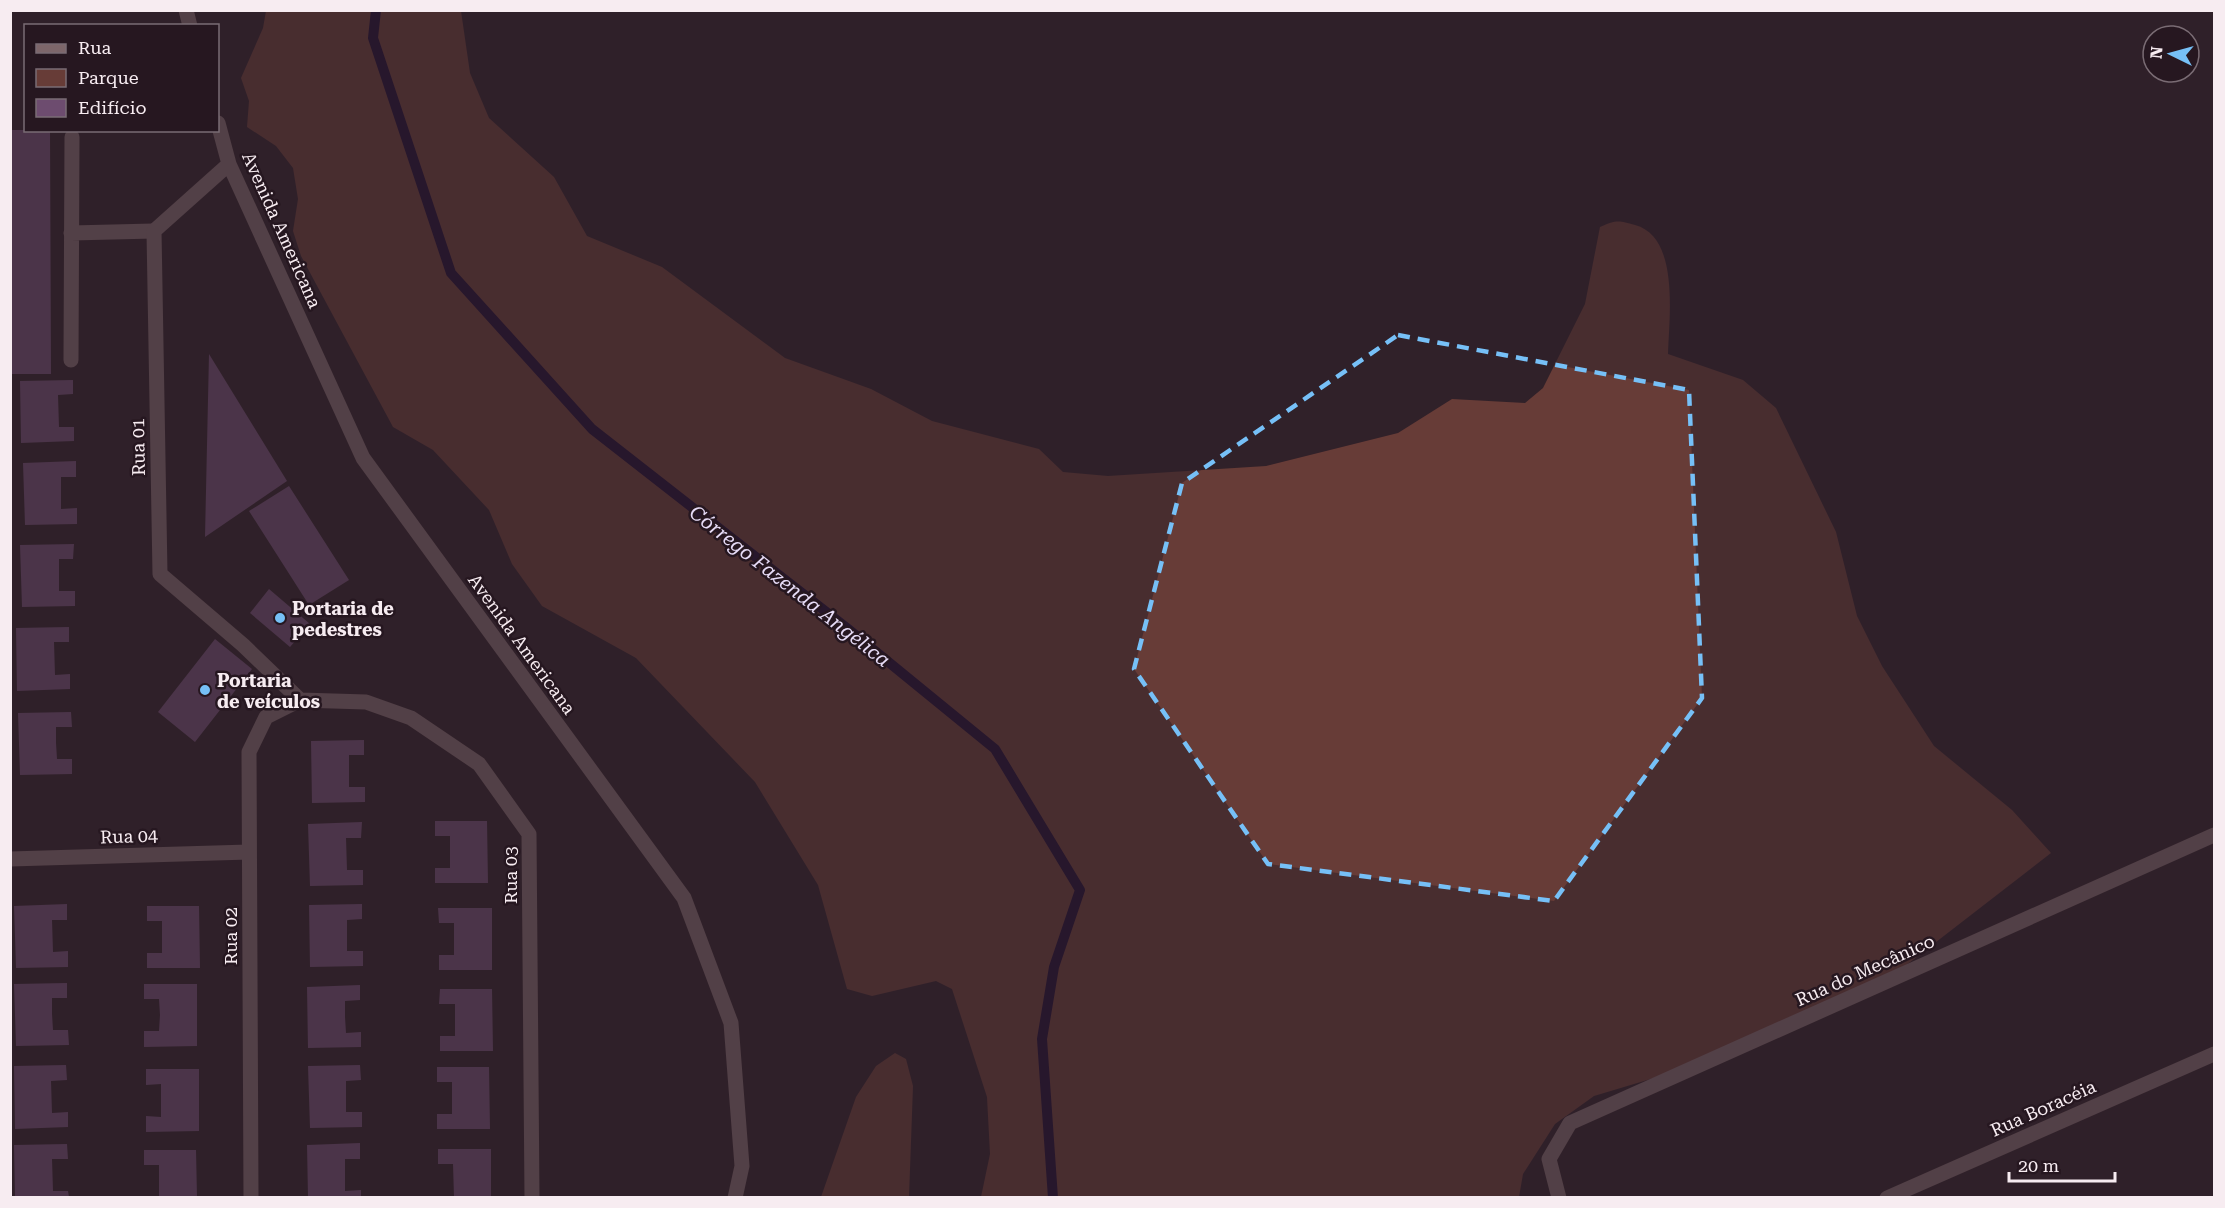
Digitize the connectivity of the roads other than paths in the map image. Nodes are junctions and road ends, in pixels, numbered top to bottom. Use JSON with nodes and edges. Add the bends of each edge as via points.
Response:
{"nodes":[{"id":1,"x":219,"y":127,"type":"edge"},
{"id":2,"x":72,"y":137,"type":"dead end"},
{"id":3,"x":229,"y":164,"type":"junction"},
{"id":4,"x":154,"y":231,"type":"junction"},
{"id":5,"x":71,"y":233,"type":"junction"},
{"id":6,"x":71,"y":360,"type":"dead end"},
{"id":7,"x":300,"y":700,"type":"junction"},
{"id":8,"x":2214,"y":835,"type":"edge"},
{"id":9,"x":249,"y":852,"type":"junction"},
{"id":10,"x":10,"y":859,"type":"edge"},
{"id":11,"x":2214,"y":1054,"type":"edge"},
{"id":12,"x":251,"y":1197,"type":"edge"},
{"id":13,"x":532,"y":1197,"type":"edge"},
{"id":14,"x":735,"y":1197,"type":"edge"},
{"id":15,"x":1559,"y":1197,"type":"edge"},
{"id":16,"x":1887,"y":1197,"type":"edge"}],
"edges":[{"from":1,"to":3,"type":"street","name":"Avenida Americana"},
{"from":2,"to":5,"type":"street"},
{"from":3,"to":4,"type":"street"},
{"from":3,"to":14,"type":"street","name":"Avenida Americana","via":[[363,458],[684,898],[731,1023],[742,1166]]},
{"from":4,"to":5,"type":"street"},
{"from":4,"to":7,"type":"street","name":"Rua 01","via":[[160,574]]},
{"from":5,"to":6,"type":"street"},
{"from":7,"to":9,"type":"street","name":"Rua 02","via":[[266,717],[249,752]]},
{"from":7,"to":13,"type":"street","name":"Rua 03","via":[[366,702],[411,718],[479,764],[529,834]]},
{"from":8,"to":15,"type":"street","name":"Rua do Mecânico","via":[[1570,1123],[1549,1159]]},
{"from":9,"to":10,"type":"street","name":"Rua 04"},
{"from":9,"to":12,"type":"street","name":"Rua 02"},
{"from":11,"to":16,"type":"street","name":"Rua Boracéia"}]}
